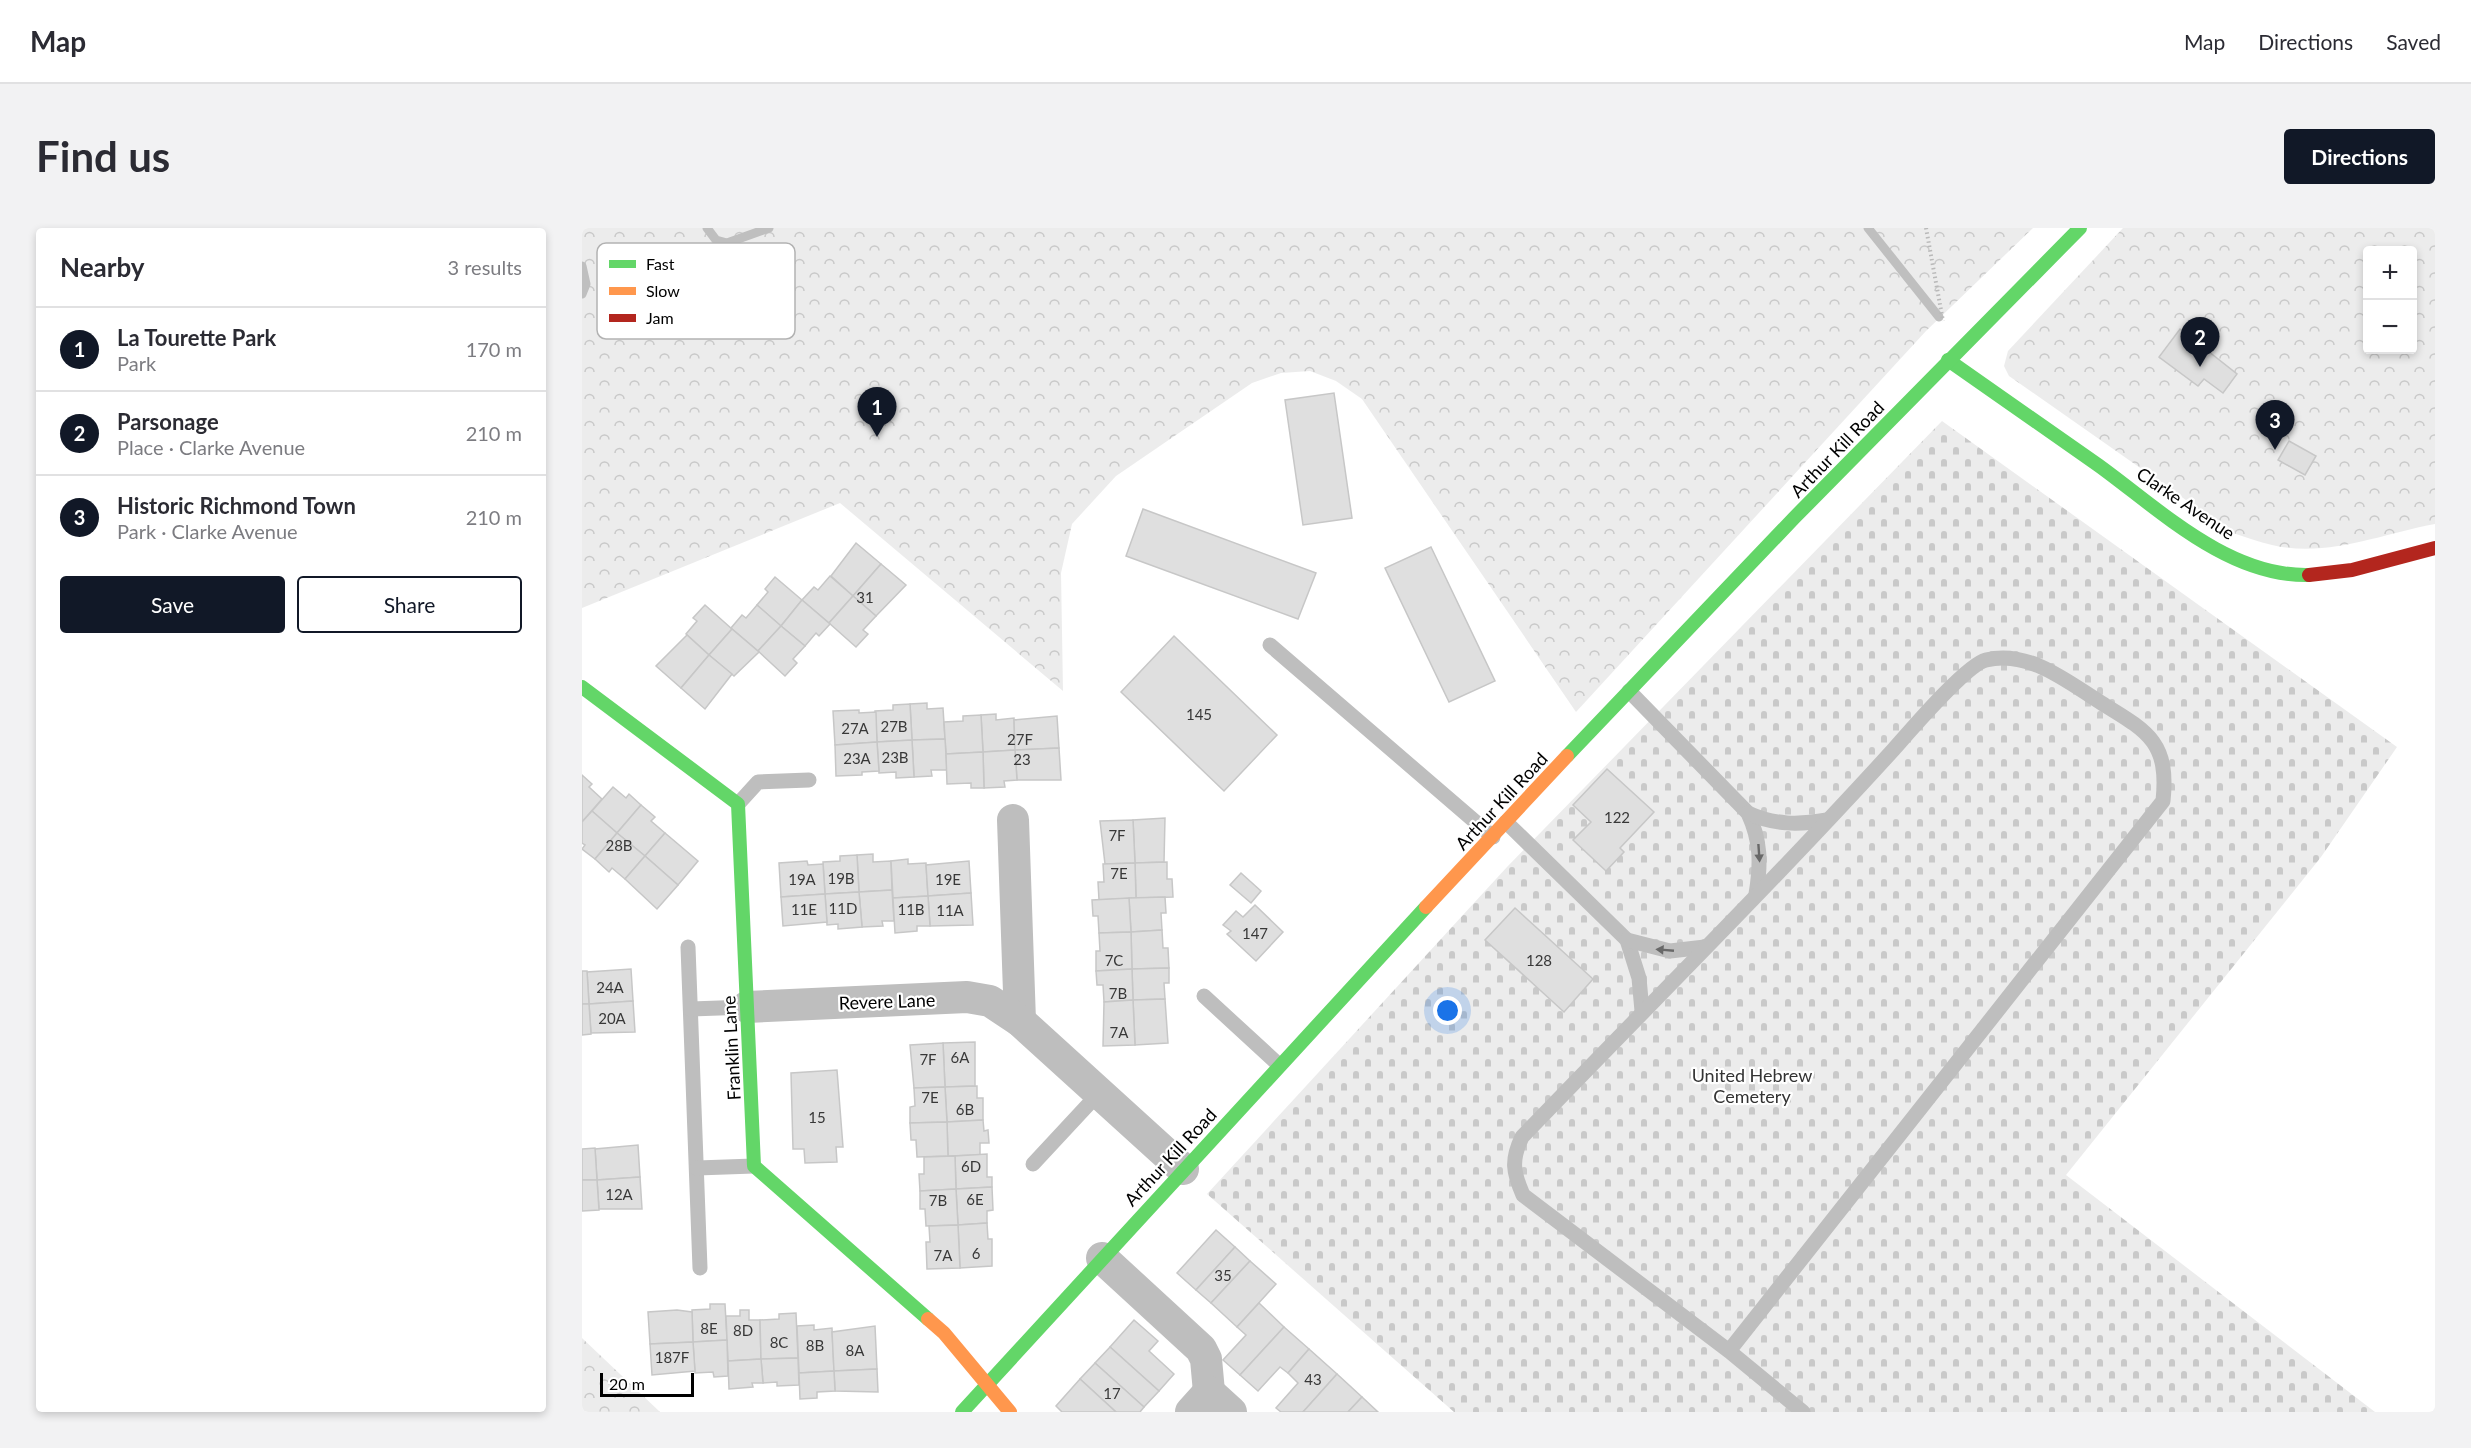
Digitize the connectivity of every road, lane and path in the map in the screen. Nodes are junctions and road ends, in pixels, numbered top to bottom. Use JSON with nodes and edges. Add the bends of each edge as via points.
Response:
{"nodes":[{"id":1,"x":1926,"y":228,"type":"edge"},
{"id":2,"x":2080,"y":228,"type":"edge"},
{"id":3,"x":1952,"y":356,"type":"junction"},
{"id":4,"x":2435,"y":548,"type":"edge"},
{"id":5,"x":1270,"y":645,"type":"dead end"},
{"id":6,"x":582,"y":687,"type":"edge"},
{"id":7,"x":1629,"y":691,"type":"junction"},
{"id":8,"x":809,"y":780,"type":"dead end"},
{"id":9,"x":738,"y":804,"type":"junction"},
{"id":10,"x":1748,"y":813,"type":"junction"},
{"id":11,"x":1013,"y":820,"type":"dead end"},
{"id":12,"x":1827,"y":820,"type":"junction"},
{"id":13,"x":1506,"y":822,"type":"junction"},
{"id":14,"x":1493,"y":837,"type":"junction"},
{"id":15,"x":1756,"y":894,"type":"junction"},
{"id":16,"x":1626,"y":940,"type":"junction"},
{"id":17,"x":688,"y":947,"type":"dead end"},
{"id":18,"x":1705,"y":947,"type":"junction"},
{"id":19,"x":1204,"y":996,"type":"dead end"},
{"id":20,"x":747,"y":1007,"type":"junction"},
{"id":21,"x":691,"y":1009,"type":"junction"},
{"id":22,"x":1642,"y":1011,"type":"junction"},
{"id":23,"x":1020,"y":1021,"type":"junction"},
{"id":24,"x":1279,"y":1065,"type":"junction"},
{"id":25,"x":1099,"y":1094,"type":"junction"},
{"id":26,"x":1033,"y":1164,"type":"dead end"},
{"id":27,"x":754,"y":1166,"type":"junction"},
{"id":28,"x":697,"y":1168,"type":"junction"},
{"id":29,"x":1183,"y":1169,"type":"junction"},
{"id":30,"x":1102,"y":1258,"type":"junction"},
{"id":31,"x":700,"y":1268,"type":"dead end"},
{"id":32,"x":1729,"y":1352,"type":"junction"},
{"id":33,"x":987,"y":1384,"type":"junction"},
{"id":34,"x":1210,"y":1405,"type":"edge"},
{"id":35,"x":962,"y":1412,"type":"edge"},
{"id":36,"x":1010,"y":1412,"type":"edge"},
{"id":37,"x":1803,"y":1412,"type":"edge"}],
"edges":[{"from":1,"to":3,"type":"path"},
{"from":2,"to":3,"type":"street","name":"Arthur Kill Road"},
{"from":3,"to":4,"type":"street","name":"Clarke Avenue","via":[[2187,528],[2235,558],[2301,575],[2330,573]]},
{"from":3,"to":7,"type":"street","name":"Arthur Kill Road"},
{"from":5,"to":14,"type":"lane"},
{"from":6,"to":9,"type":"street"},
{"from":7,"to":10,"type":"lane"},
{"from":7,"to":13,"type":"street","name":"Arthur Kill Road"},
{"from":8,"to":9,"type":"lane","via":[[758,782]]},
{"from":9,"to":20,"type":"street","name":"Franklin Lane"},
{"from":10,"to":12,"type":"lane","via":[[1772,822],[1793,824]]},
{"from":10,"to":15,"type":"lane","one_way":true,"via":[[1757,832],[1760,853]]},
{"from":11,"to":23,"type":"street"},
{"from":12,"to":15,"type":"lane"},
{"from":12,"to":32,"type":"lane","via":[[1950,688],[1984,660],[2017,657],[2050,672],[2140,727],[2157,747],[2166,774],[2163,801]]},
{"from":13,"to":14,"type":"street","name":"Arthur Kill Road"},
{"from":13,"to":16,"type":"lane"},
{"from":14,"to":24,"type":"street","name":"Arthur Kill Road"},
{"from":15,"to":18,"type":"lane"},
{"from":18,"to":16,"type":"lane","one_way":true,"via":[[1670,951]]},
{"from":16,"to":22,"type":"lane","via":[[1639,978]]},
{"from":17,"to":21,"type":"lane"},
{"from":18,"to":22,"type":"lane"},
{"from":19,"to":24,"type":"lane"},
{"from":20,"to":21,"type":"lane"},
{"from":20,"to":23,"type":"street","name":"Revere Lane","via":[[967,997],[990,1001]]},
{"from":20,"to":27,"type":"street","name":"Franklin Lane"},
{"from":21,"to":28,"type":"lane"},
{"from":22,"to":32,"type":"lane","via":[[1522,1137],[1514,1154],[1513,1173],[1523,1195]]},
{"from":23,"to":25,"type":"street","name":"Revere Lane"},
{"from":24,"to":29,"type":"street","name":"Arthur Kill Road"},
{"from":25,"to":26,"type":"lane"},
{"from":25,"to":29,"type":"street","name":"Revere Lane"},
{"from":27,"to":28,"type":"lane"},
{"from":27,"to":33,"type":"street","via":[[944,1333]]},
{"from":28,"to":31,"type":"lane"},
{"from":29,"to":30,"type":"street","name":"Arthur Kill Road"},
{"from":30,"to":33,"type":"street","name":"Arthur Kill Road"},
{"from":30,"to":34,"type":"street","via":[[1201,1349],[1206,1359]]},
{"from":32,"to":37,"type":"lane"},
{"from":33,"to":35,"type":"street","name":"Arthur Kill Road"},
{"from":33,"to":36,"type":"street"}]}
